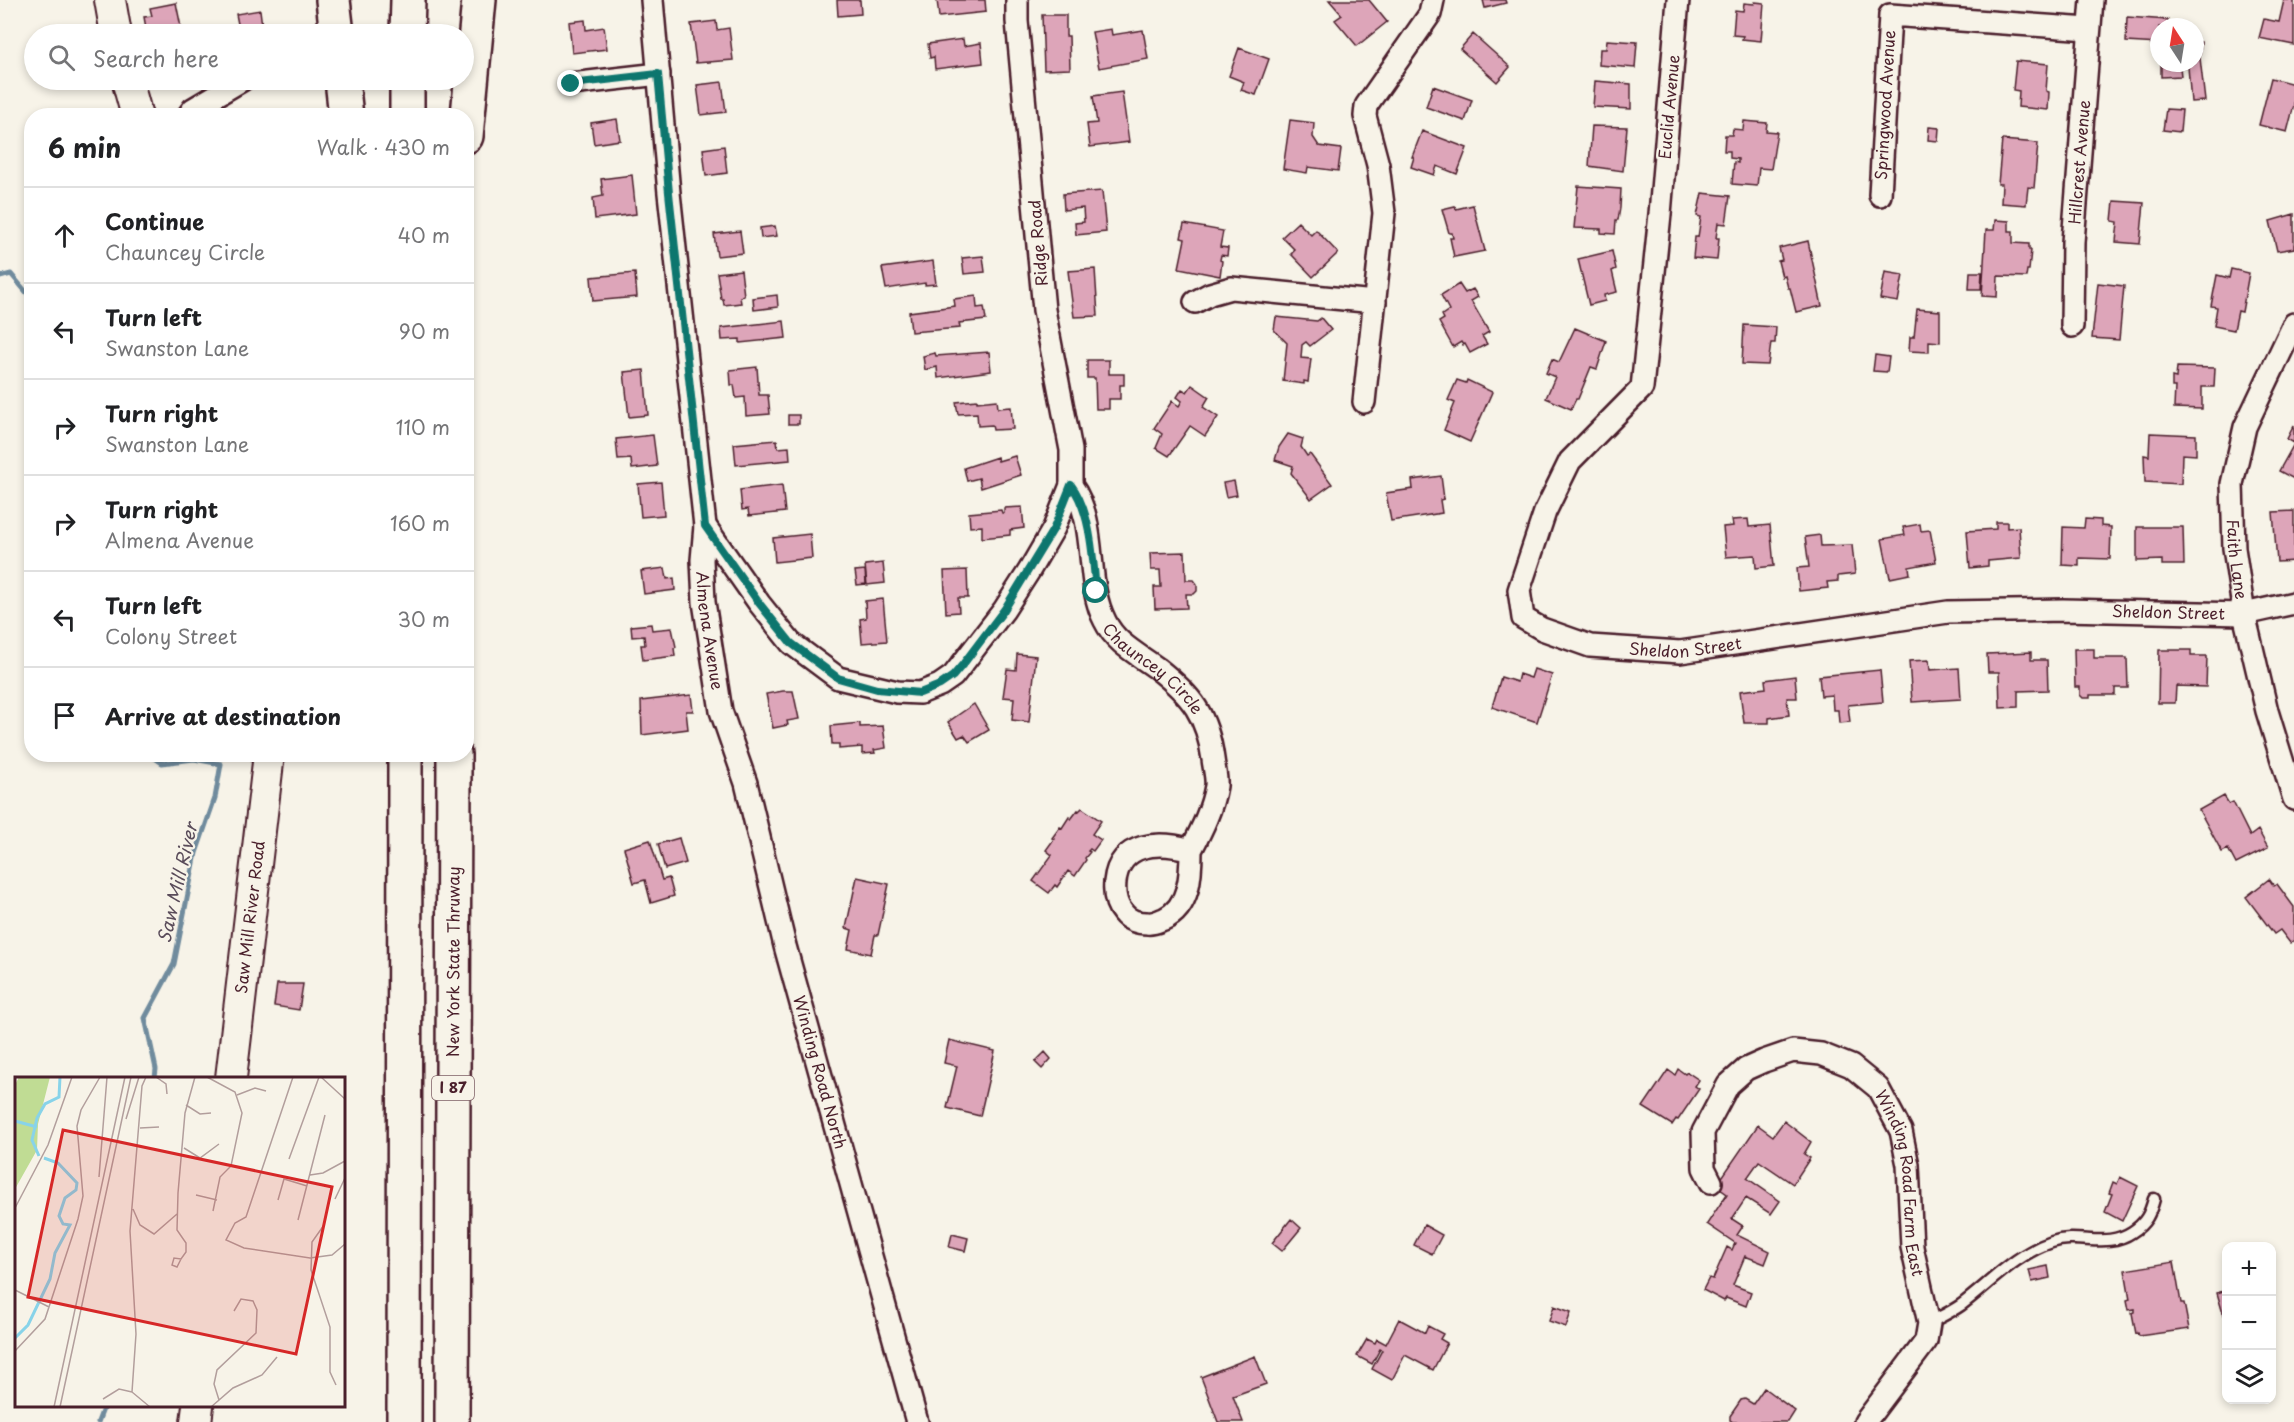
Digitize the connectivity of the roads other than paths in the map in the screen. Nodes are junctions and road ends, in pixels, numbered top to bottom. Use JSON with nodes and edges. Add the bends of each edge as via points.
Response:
{"nodes":[{"id":1,"x":110,"y":0,"type":"edge"},
{"id":2,"x":333,"y":0,"type":"edge"},
{"id":3,"x":408,"y":0,"type":"edge"},
{"id":4,"x":456,"y":0,"type":"edge"},
{"id":5,"x":479,"y":0,"type":"edge"},
{"id":6,"x":652,"y":0,"type":"edge"},
{"id":7,"x":1017,"y":0,"type":"edge"},
{"id":8,"x":1434,"y":0,"type":"edge"},
{"id":9,"x":1678,"y":0,"type":"edge"},
{"id":10,"x":2092,"y":0,"type":"edge"},
{"id":11,"x":114,"y":24,"type":"edge"},
{"id":12,"x":336,"y":24,"type":"edge"},
{"id":13,"x":408,"y":24,"type":"edge"},
{"id":14,"x":456,"y":24,"type":"edge"},
{"id":15,"x":2089,"y":29,"type":"junction"},
{"id":16,"x":474,"y":52,"type":"edge"},
{"id":17,"x":658,"y":74,"type":"junction"},
{"id":18,"x":571,"y":84,"type":"dead end"},
{"id":19,"x":130,"y":90,"type":"edge"},
{"id":20,"x":225,"y":90,"type":"edge"},
{"id":21,"x":343,"y":90,"type":"edge"},
{"id":22,"x":407,"y":90,"type":"edge"},
{"id":23,"x":456,"y":90,"type":"edge"},
{"id":24,"x":470,"y":90,"type":"edge"},
{"id":25,"x":135,"y":108,"type":"edge"},
{"id":26,"x":195,"y":108,"type":"edge"},
{"id":27,"x":345,"y":108,"type":"edge"},
{"id":28,"x":407,"y":108,"type":"edge"},
{"id":29,"x":456,"y":108,"type":"edge"},
{"id":30,"x":469,"y":108,"type":"edge"},
{"id":31,"x":1880,"y":195,"type":"dead end"},
{"id":32,"x":1660,"y":214,"type":"joint"},
{"id":33,"x":1195,"y":302,"type":"dead end"},
{"id":34,"x":1375,"y":302,"type":"junction"},
{"id":35,"x":2294,"y":324,"type":"edge"},
{"id":36,"x":2073,"y":326,"type":"dead end"},
{"id":37,"x":1364,"y":402,"type":"dead end"},
{"id":38,"x":1071,"y":485,"type":"junction"},
{"id":39,"x":705,"y":526,"type":"junction"},
{"id":40,"x":2294,"y":603,"type":"edge"},
{"id":41,"x":2244,"y":614,"type":"junction"},
{"id":42,"x":725,"y":724,"type":"joint"},
{"id":43,"x":268,"y":762,"type":"edge"},
{"id":44,"x":405,"y":762,"type":"edge"},
{"id":45,"x":454,"y":762,"type":"edge"},
{"id":46,"x":2294,"y":799,"type":"edge"},
{"id":47,"x":1191,"y":850,"type":"dead end"},
{"id":48,"x":231,"y":1077,"type":"edge"},
{"id":49,"x":1711,"y":1182,"type":"dead end"},
{"id":50,"x":2154,"y":1199,"type":"dead end"},
{"id":51,"x":1929,"y":1323,"type":"junction"},
{"id":52,"x":198,"y":1407,"type":"edge"},
{"id":53,"x":196,"y":1422,"type":"edge"},
{"id":54,"x":404,"y":1422,"type":"edge"},
{"id":55,"x":452,"y":1422,"type":"edge"},
{"id":56,"x":917,"y":1422,"type":"edge"},
{"id":57,"x":1865,"y":1422,"type":"edge"}],
"edges":[{"from":1,"to":11,"type":"main road"},
{"from":2,"to":12,"type":"highway"},
{"from":3,"to":13,"type":"highway"},
{"from":4,"to":14,"type":"highway"},
{"from":5,"to":16,"type":"highway"},
{"from":6,"to":17,"type":"street","name":"Almena Avenue"},
{"from":7,"to":38,"type":"street","name":"Ridge Road","via":[[1044,310],[1071,450]]},
{"from":8,"to":34,"type":"street","via":[[1430,14],[1366,106],[1384,213]]},
{"from":9,"to":32,"type":"street","name":"Euclid Avenue"},
{"from":10,"to":15,"type":"street","name":"Hillcrest Avenue"},
{"from":15,"to":31,"type":"street","name":"Springwood Avenue","via":[[1890,15]]},
{"from":15,"to":36,"type":"street","name":"Hillcrest Avenue","via":[[2073,242]]},
{"from":17,"to":18,"type":"street"},
{"from":17,"to":39,"type":"street","name":"Almena Avenue"},
{"from":19,"to":25,"type":"main road"},
{"from":20,"to":26,"type":"street"},
{"from":21,"to":27,"type":"highway"},
{"from":22,"to":28,"type":"highway"},
{"from":23,"to":29,"type":"highway"},
{"from":24,"to":30,"type":"highway"},
{"from":32,"to":41,"type":"street","name":"Sheldon Street","via":[[1642,388],[1570,461],[1545,512],[1519,590],[1523,618],[1590,646],[1680,652],[1948,612]]},
{"from":33,"to":34,"type":"street","via":[[1231,288]]},
{"from":34,"to":37,"type":"street"},
{"from":35,"to":41,"type":"street","name":"Faith Lane","via":[[2245,427],[2232,484],[2234,548]]},
{"from":38,"to":39,"type":"street","via":[[1054,528],[1004,610],[953,676],[920,693],[877,689],[838,678],[791,643]]},
{"from":38,"to":47,"type":"street","name":"Chauncey Circle","via":[[1081,498],[1104,619],[1116,640],[1180,687],[1198,708],[1211,740],[1216,784],[1208,818]]},
{"from":39,"to":42,"type":"street","name":"Almena Avenue","via":[[704,602]]},
{"from":40,"to":41,"type":"street","name":"Sheldon Street"},
{"from":41,"to":46,"type":"street","name":"Faith Lane","via":[[2267,711]]},
{"from":42,"to":56,"type":"street","name":"Winding Road North","via":[[746,783],[785,946]]},
{"from":43,"to":48,"type":"main road","name":"Saw Mill River Road"},
{"from":44,"to":54,"type":"highway"},
{"from":45,"to":55,"type":"highway","name":"New York State Thruway","number":"I 87"},
{"from":49,"to":51,"type":"street","name":"Winding Road Farm East","via":[[1704,1168],[1703,1132],[1728,1085],[1746,1069],[1793,1051],[1821,1054],[1851,1066],[1878,1088],[1901,1131],[1908,1165],[1912,1247]]},
{"from":50,"to":51,"type":"lane","via":[[2150,1216],[2125,1237],[2103,1241],[2066,1239],[2041,1247],[2018,1260],[1960,1306]]},
{"from":51,"to":57,"type":"street","via":[[1926,1341]]},
{"from":52,"to":53,"type":"main road"}]}
